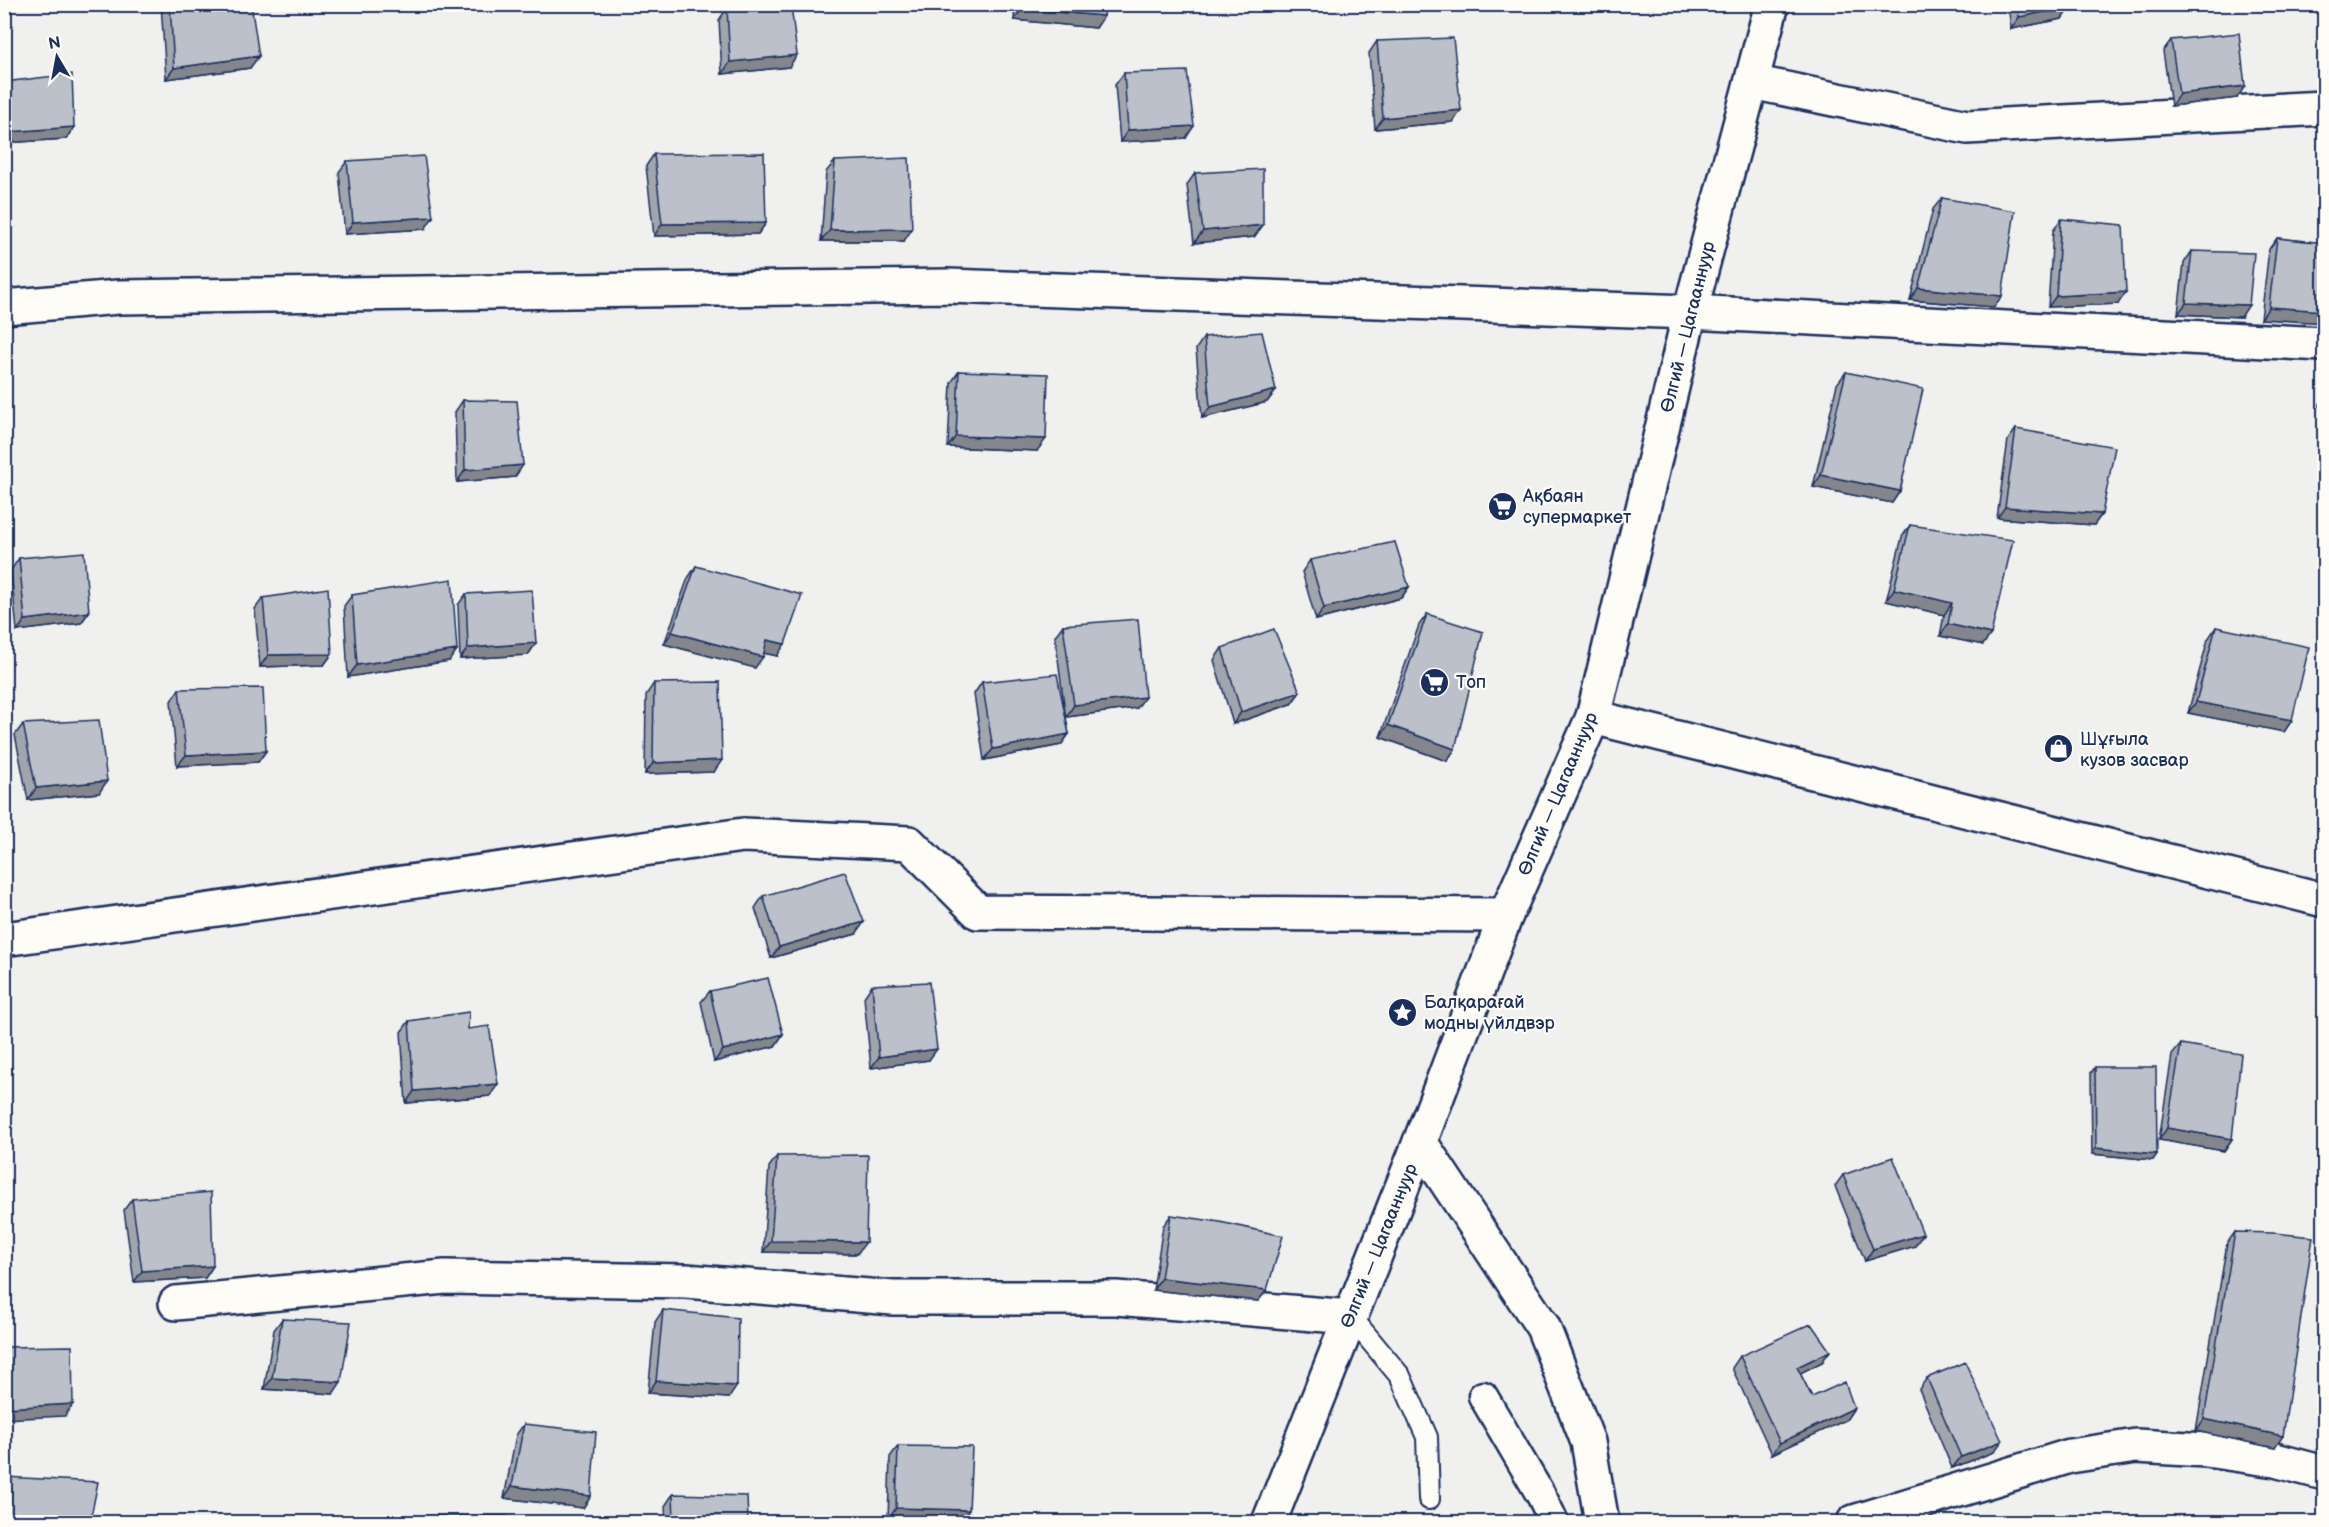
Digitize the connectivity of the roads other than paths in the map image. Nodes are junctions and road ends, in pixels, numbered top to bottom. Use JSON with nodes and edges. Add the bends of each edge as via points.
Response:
{"nodes":[{"id":1,"x":1772,"y":4,"type":"edge"},
{"id":2,"x":1752,"y":82,"type":"junction"},
{"id":3,"x":2325,"y":108,"type":"edge"},
{"id":4,"x":4,"y":307,"type":"edge"},
{"id":5,"x":1690,"y":312,"type":"junction"},
{"id":6,"x":2325,"y":344,"type":"edge"},
{"id":7,"x":1593,"y":717,"type":"junction"},
{"id":8,"x":2325,"y":900,"type":"edge"},
{"id":9,"x":1506,"y":915,"type":"junction"},
{"id":10,"x":4,"y":939,"type":"edge"},
{"id":11,"x":1420,"y":1142,"type":"junction"},
{"id":12,"x":176,"y":1303,"type":"dead end"},
{"id":13,"x":1351,"y":1317,"type":"junction"},
{"id":14,"x":1484,"y":1396,"type":"dead end"},
{"id":15,"x":2325,"y":1473,"type":"edge"},
{"id":16,"x":1430,"y":1499,"type":"dead end"},
{"id":17,"x":1269,"y":1522,"type":"edge"},
{"id":18,"x":1554,"y":1522,"type":"edge"},
{"id":19,"x":1602,"y":1522,"type":"edge"},
{"id":20,"x":1854,"y":1522,"type":"edge"}],
"edges":[{"from":1,"to":2,"type":"main road","name":"Өлгий — Цагааннуур"},
{"from":2,"to":3,"type":"main road","via":[[1967,127]]},
{"from":2,"to":5,"type":"main road","name":"Өлгий — Цагааннуур"},
{"from":4,"to":5,"type":"main road","via":[[118,297],[948,286]]},
{"from":5,"to":6,"type":"main road"},
{"from":5,"to":7,"type":"main road","name":"Өлгий — Цагааннуур"},
{"from":7,"to":8,"type":"main road"},
{"from":7,"to":9,"type":"main road","name":"Өлгий — Цагааннуур"},
{"from":9,"to":10,"type":"main road","via":[[978,912],[909,843],[743,835]]},
{"from":9,"to":11,"type":"main road","name":"Өлгий — Цагааннуур"},
{"from":11,"to":13,"type":"main road","name":"Өлгий — Цагааннуур"},
{"from":11,"to":19,"type":"main road","via":[[1543,1327],[1588,1442]]},
{"from":12,"to":13,"type":"main road","via":[[445,1276],[686,1281],[893,1298],[1116,1298]]},
{"from":13,"to":16,"type":"lane","via":[[1400,1376],[1428,1437]]},
{"from":13,"to":17,"type":"main road","name":"Өлгий — Цагааннуур"},
{"from":14,"to":18,"type":"street"},
{"from":15,"to":20,"type":"main road","via":[[2275,1460],[2206,1450],[2136,1446],[2070,1456]]}]}
